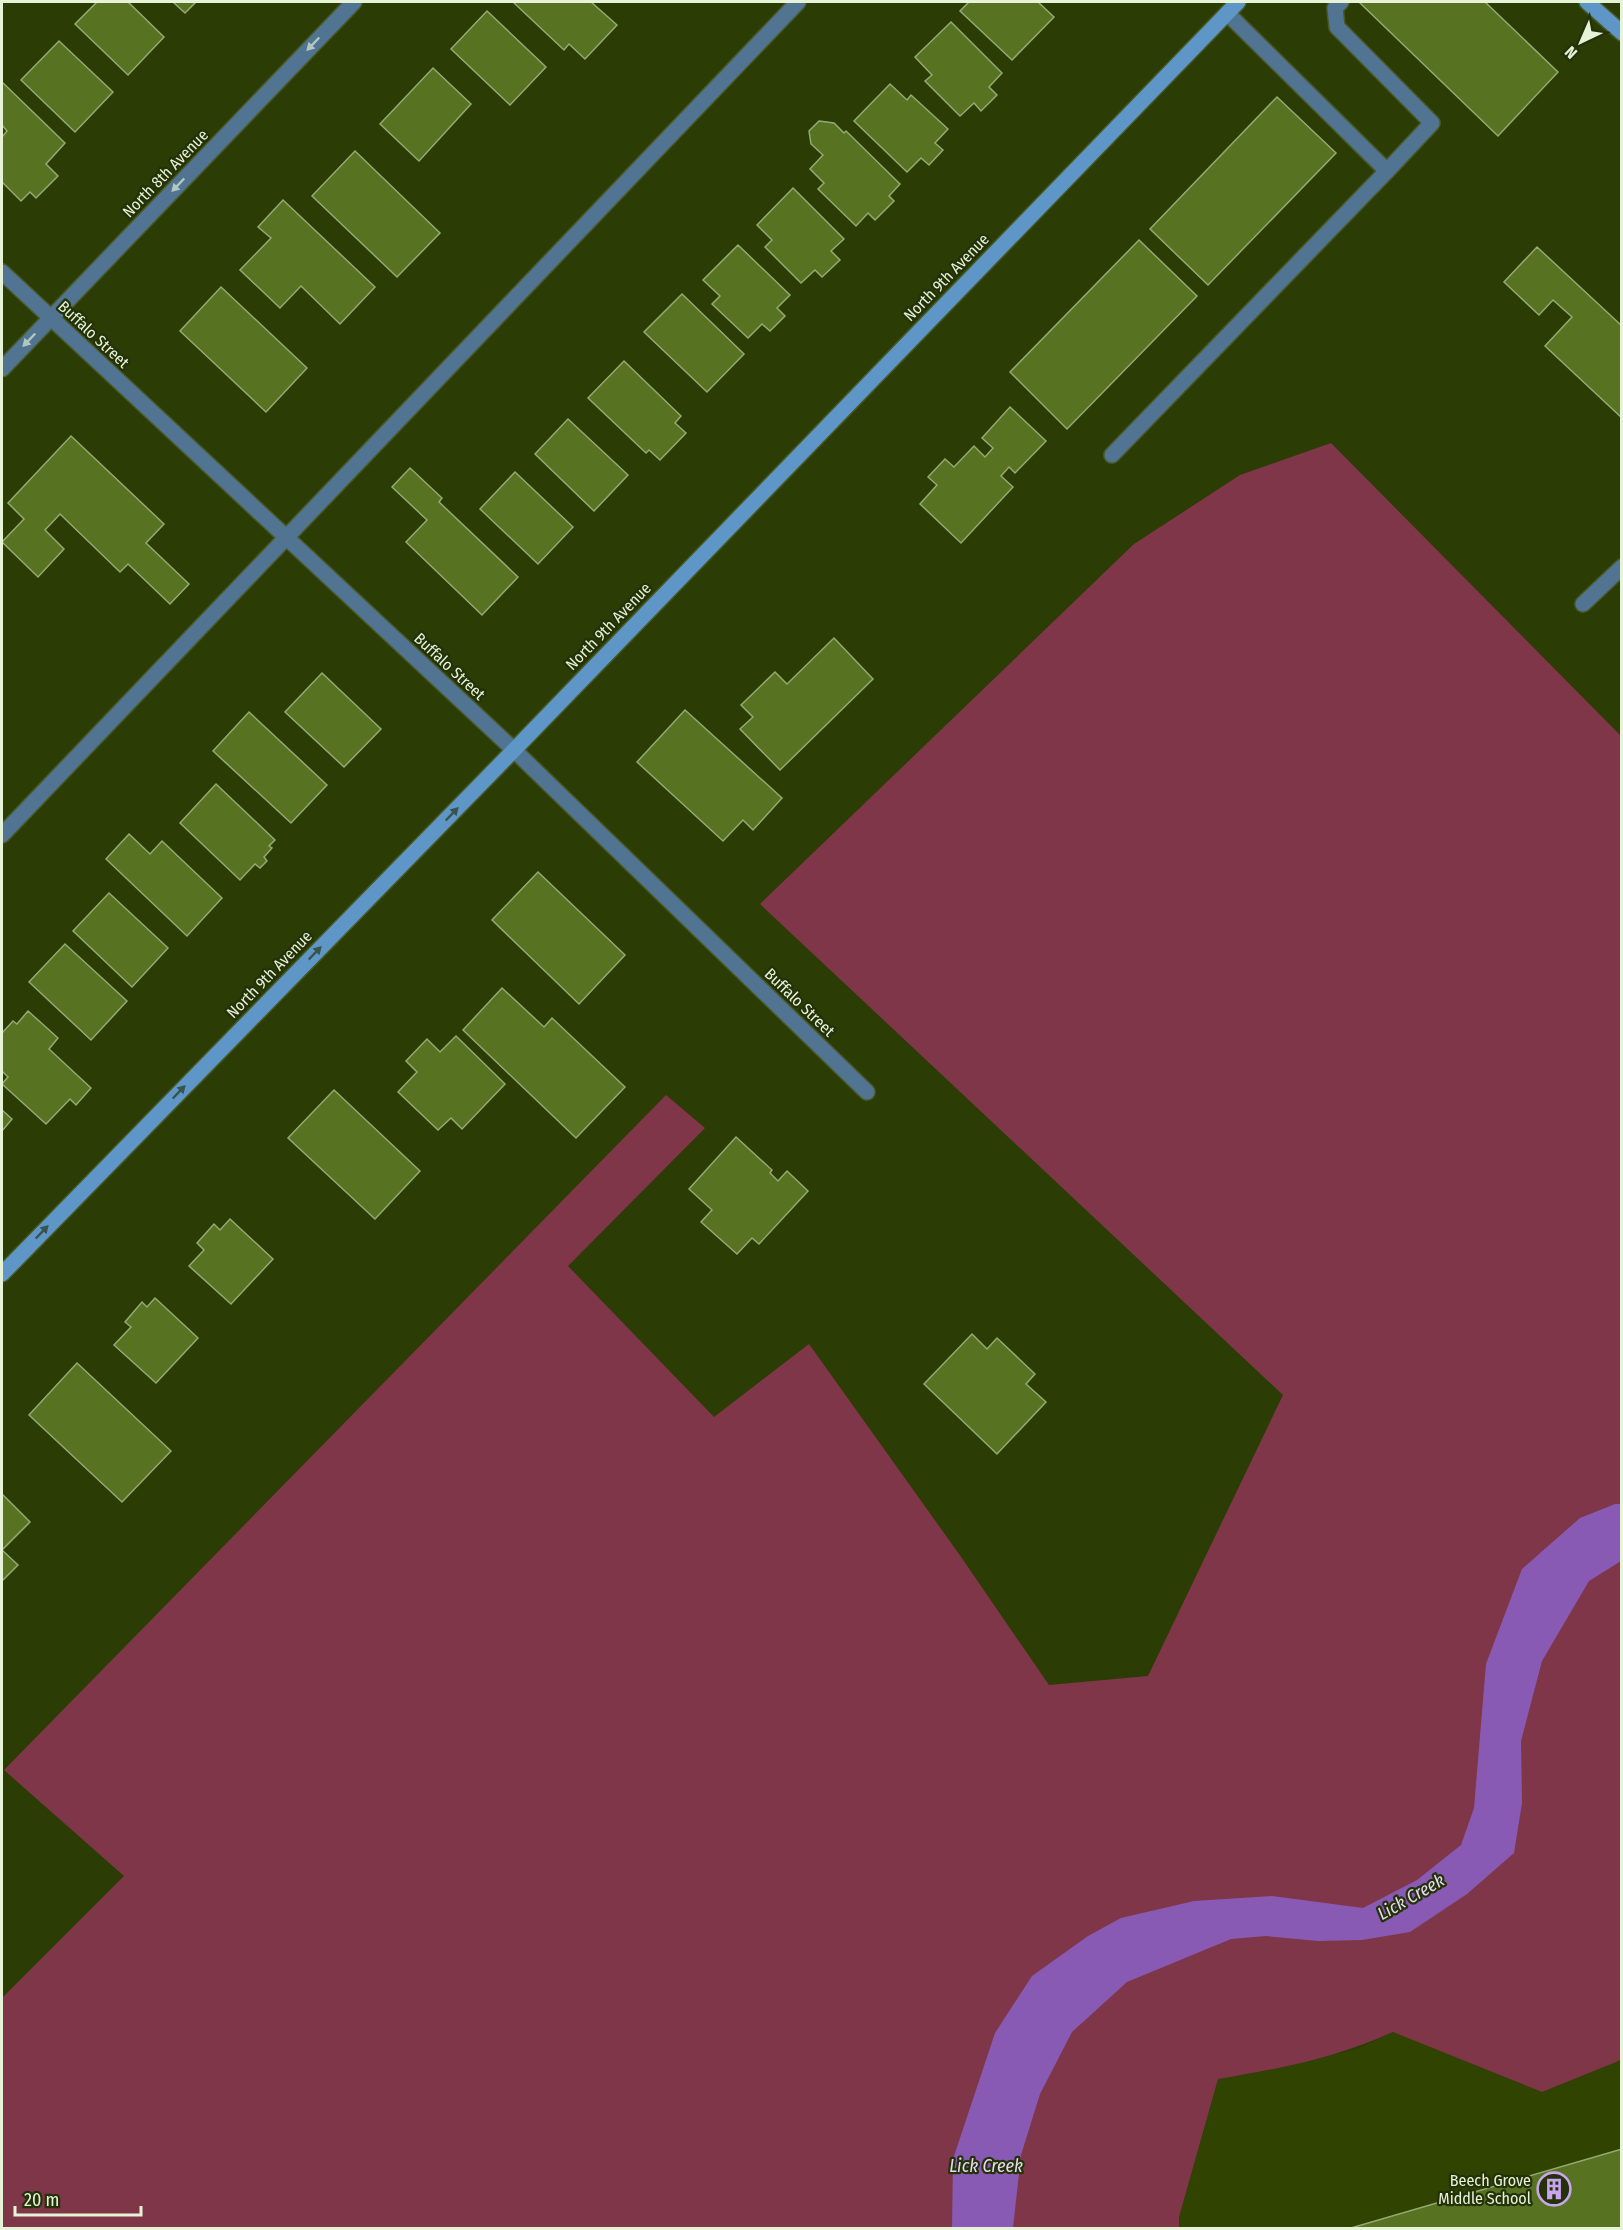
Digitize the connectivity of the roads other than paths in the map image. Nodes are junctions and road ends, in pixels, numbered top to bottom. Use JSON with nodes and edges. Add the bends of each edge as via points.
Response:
{"nodes":[{"id":1,"x":354,"y":2,"type":"edge"},
{"id":2,"x":798,"y":2,"type":"edge"},
{"id":3,"x":1238,"y":2,"type":"edge"},
{"id":4,"x":1341,"y":2,"type":"edge"},
{"id":5,"x":1587,"y":2,"type":"edge"},
{"id":6,"x":1227,"y":13,"type":"junction"},
{"id":7,"x":1622,"y":33,"type":"edge"},
{"id":8,"x":1387,"y":171,"type":"junction"},
{"id":9,"x":2,"y":272,"type":"edge"},
{"id":10,"x":50,"y":318,"type":"junction"},
{"id":11,"x":2,"y":369,"type":"edge"},
{"id":12,"x":1112,"y":454,"type":"dead end"},
{"id":13,"x":286,"y":537,"type":"junction"},
{"id":14,"x":1622,"y":567,"type":"edge"},
{"id":15,"x":1583,"y":604,"type":"dead end"},
{"id":16,"x":514,"y":750,"type":"junction"},
{"id":17,"x":2,"y":835,"type":"edge"},
{"id":18,"x":867,"y":1092,"type":"dead end"},
{"id":19,"x":2,"y":1274,"type":"edge"}],
"edges":[{"from":1,"to":10,"type":"street","name":"North 8th Avenue","one_way":true},
{"from":2,"to":13,"type":"street"},
{"from":3,"to":6,"type":"street","name":"North 9th Avenue"},
{"from":4,"to":8,"type":"street","via":[[1335,8],[1337,27],[1432,123]]},
{"from":5,"to":7,"type":"street"},
{"from":6,"to":8,"type":"street"},
{"from":6,"to":16,"type":"street","name":"North 9th Avenue"},
{"from":8,"to":12,"type":"street"},
{"from":9,"to":10,"type":"street","name":"Buffalo Street"},
{"from":10,"to":11,"type":"street","name":"North 8th Avenue","one_way":true},
{"from":10,"to":13,"type":"street","name":"Buffalo Street"},
{"from":13,"to":16,"type":"street","name":"Buffalo Street"},
{"from":13,"to":17,"type":"street"},
{"from":14,"to":15,"type":"street"},
{"from":16,"to":18,"type":"street","name":"Buffalo Street"},
{"from":19,"to":16,"type":"street","name":"North 9th Avenue","one_way":true}]}
